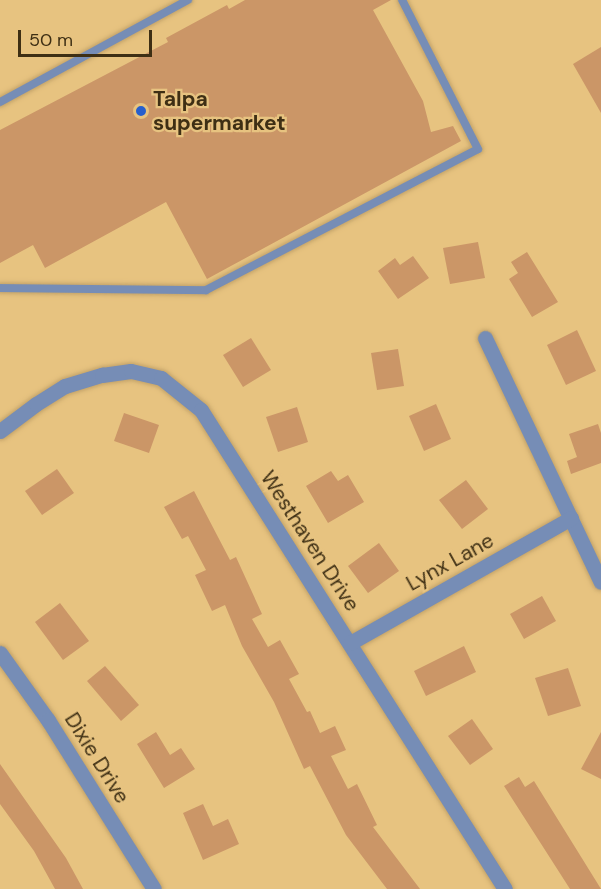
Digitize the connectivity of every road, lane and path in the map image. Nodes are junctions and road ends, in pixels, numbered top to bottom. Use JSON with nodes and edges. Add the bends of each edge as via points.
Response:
{"nodes":[{"id":1,"x":188,"y":0,"type":"edge"},
{"id":2,"x":402,"y":0,"type":"edge"},
{"id":3,"x":0,"y":102,"type":"edge"},
{"id":4,"x":0,"y":288,"type":"edge"},
{"id":5,"x":485,"y":338,"type":"dead end"},
{"id":6,"x":0,"y":431,"type":"edge"},
{"id":7,"x":571,"y":518,"type":"junction"},
{"id":8,"x":601,"y":582,"type":"edge"},
{"id":9,"x":350,"y":643,"type":"junction"},
{"id":10,"x":0,"y":653,"type":"edge"},
{"id":11,"x":154,"y":889,"type":"edge"},
{"id":12,"x":505,"y":889,"type":"edge"}],
"edges":[{"from":1,"to":3,"type":"lane"},
{"from":2,"to":4,"type":"lane","via":[[478,149],[206,290]]},
{"from":5,"to":7,"type":"street"},
{"from":6,"to":9,"type":"street","name":"Westhaven Drive","via":[[65,386],[131,371],[161,378],[201,410]]},
{"from":7,"to":8,"type":"street"},
{"from":7,"to":9,"type":"street","name":"Lynx Lane"},
{"from":9,"to":12,"type":"street","name":"Westhaven Drive"},
{"from":10,"to":11,"type":"street","name":"Dixie Drive","via":[[48,720]]}]}
